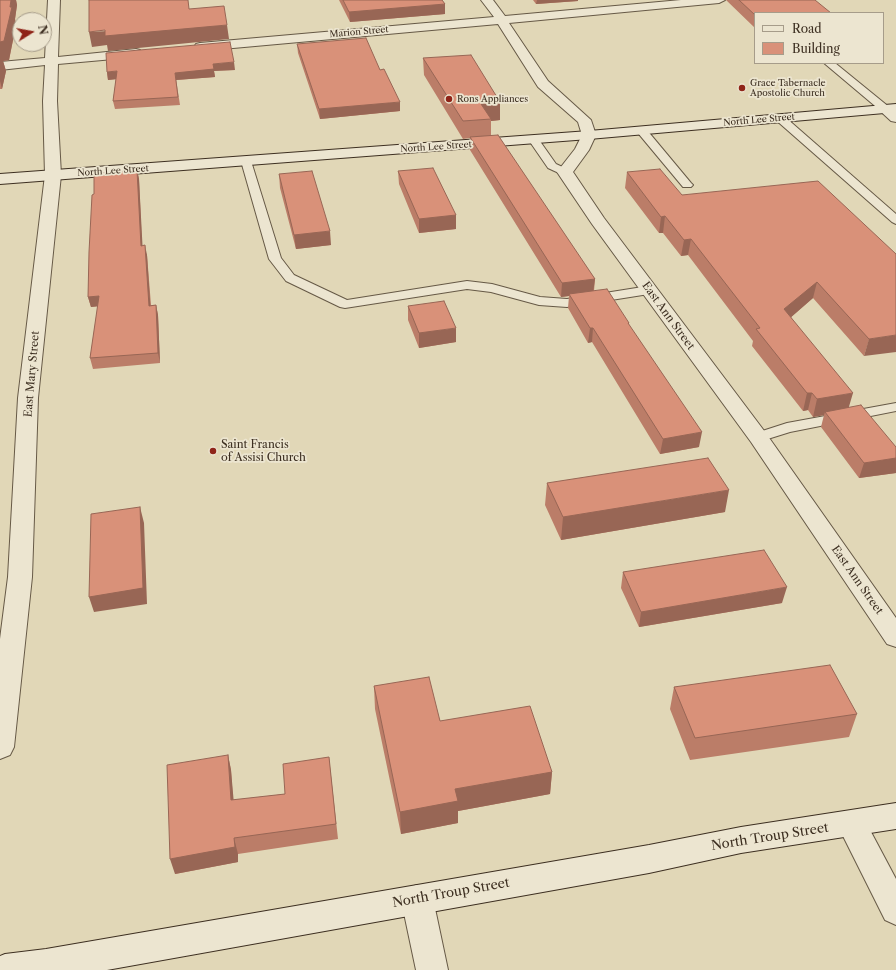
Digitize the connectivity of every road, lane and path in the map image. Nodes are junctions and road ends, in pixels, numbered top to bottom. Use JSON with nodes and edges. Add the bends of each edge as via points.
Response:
{"nodes":[{"id":1,"x":54,"y":0,"type":"edge"},
{"id":2,"x":487,"y":0,"type":"edge"},
{"id":3,"x":719,"y":0,"type":"edge"},
{"id":4,"x":501,"y":18,"type":"junction"},
{"id":5,"x":186,"y":48,"type":"edge"},
{"id":6,"x":146,"y":52,"type":"edge"},
{"id":7,"x":52,"y":61,"type":"junction"},
{"id":8,"x":830,"y":64,"type":"edge"},
{"id":9,"x":0,"y":66,"type":"edge"},
{"id":10,"x":892,"y":112,"type":"edge"},
{"id":11,"x":781,"y":119,"type":"junction"},
{"id":12,"x":642,"y":130,"type":"junction"},
{"id":13,"x":589,"y":135,"type":"junction"},
{"id":14,"x":533,"y":140,"type":"junction"},
{"id":15,"x":246,"y":161,"type":"junction"},
{"id":16,"x":565,"y":172,"type":"junction"},
{"id":17,"x":53,"y":175,"type":"junction"},
{"id":18,"x":0,"y":180,"type":"edge"},
{"id":19,"x":687,"y":185,"type":"dead end"},
{"id":20,"x":896,"y":220,"type":"edge"},
{"id":21,"x":649,"y":290,"type":"junction"},
{"id":22,"x":896,"y":407,"type":"edge"},
{"id":23,"x":758,"y":437,"type":"junction"},
{"id":24,"x":896,"y":637,"type":"edge"},
{"id":25,"x":0,"y":747,"type":"edge"},
{"id":26,"x":896,"y":816,"type":"edge"},
{"id":27,"x":852,"y":824,"type":"junction"},
{"id":28,"x":417,"y":898,"type":"junction"},
{"id":29,"x":896,"y":910,"type":"edge"},
{"id":30,"x":5,"y":970,"type":"edge"},
{"id":31,"x":432,"y":970,"type":"edge"}],
"edges":[{"from":1,"to":7,"type":"street","name":"East Mary Street"},
{"from":2,"to":4,"type":"street"},
{"from":3,"to":4,"type":"street","name":"Marion Street"},
{"from":4,"to":5,"type":"street","name":"Marion Street"},
{"from":4,"to":13,"type":"street","via":[[543,84],[584,120]]},
{"from":6,"to":7,"type":"street"},
{"from":7,"to":9,"type":"street"},
{"from":7,"to":17,"type":"street","name":"East Mary Street","via":[[50,101]]},
{"from":8,"to":10,"type":"lane"},
{"from":10,"to":11,"type":"street","name":"North Lee Street"},
{"from":11,"to":12,"type":"street","name":"North Lee Street"},
{"from":11,"to":20,"type":"lane"},
{"from":12,"to":13,"type":"street","name":"North Lee Street"},
{"from":12,"to":19,"type":"lane"},
{"from":13,"to":14,"type":"street","name":"North Lee Street"},
{"from":13,"to":16,"type":"street","via":[[582,150]]},
{"from":14,"to":15,"type":"street","name":"North Lee Street"},
{"from":14,"to":16,"type":"lane","via":[[552,166]]},
{"from":15,"to":17,"type":"street","name":"North Lee Street"},
{"from":15,"to":21,"type":"lane","via":[[275,259],[290,278],[345,304],[467,285],[492,288],[539,301],[567,302]]},
{"from":16,"to":21,"type":"street","name":"East Ann Street"},
{"from":17,"to":18,"type":"street","name":"North Lee Street"},
{"from":17,"to":25,"type":"street","name":"East Mary Street","via":[[28,398],[20,577]]},
{"from":21,"to":23,"type":"street","name":"East Ann Street"},
{"from":22,"to":23,"type":"lane","via":[[802,425]]},
{"from":23,"to":24,"type":"street","name":"East Ann Street"},
{"from":26,"to":27,"type":"street","name":"North Troup Street"},
{"from":27,"to":28,"type":"street","name":"North Troup Street","via":[[741,840],[648,859]]},
{"from":27,"to":29,"type":"street"},
{"from":28,"to":30,"type":"street","name":"North Troup Street","via":[[46,965]]},
{"from":28,"to":31,"type":"street"}]}
